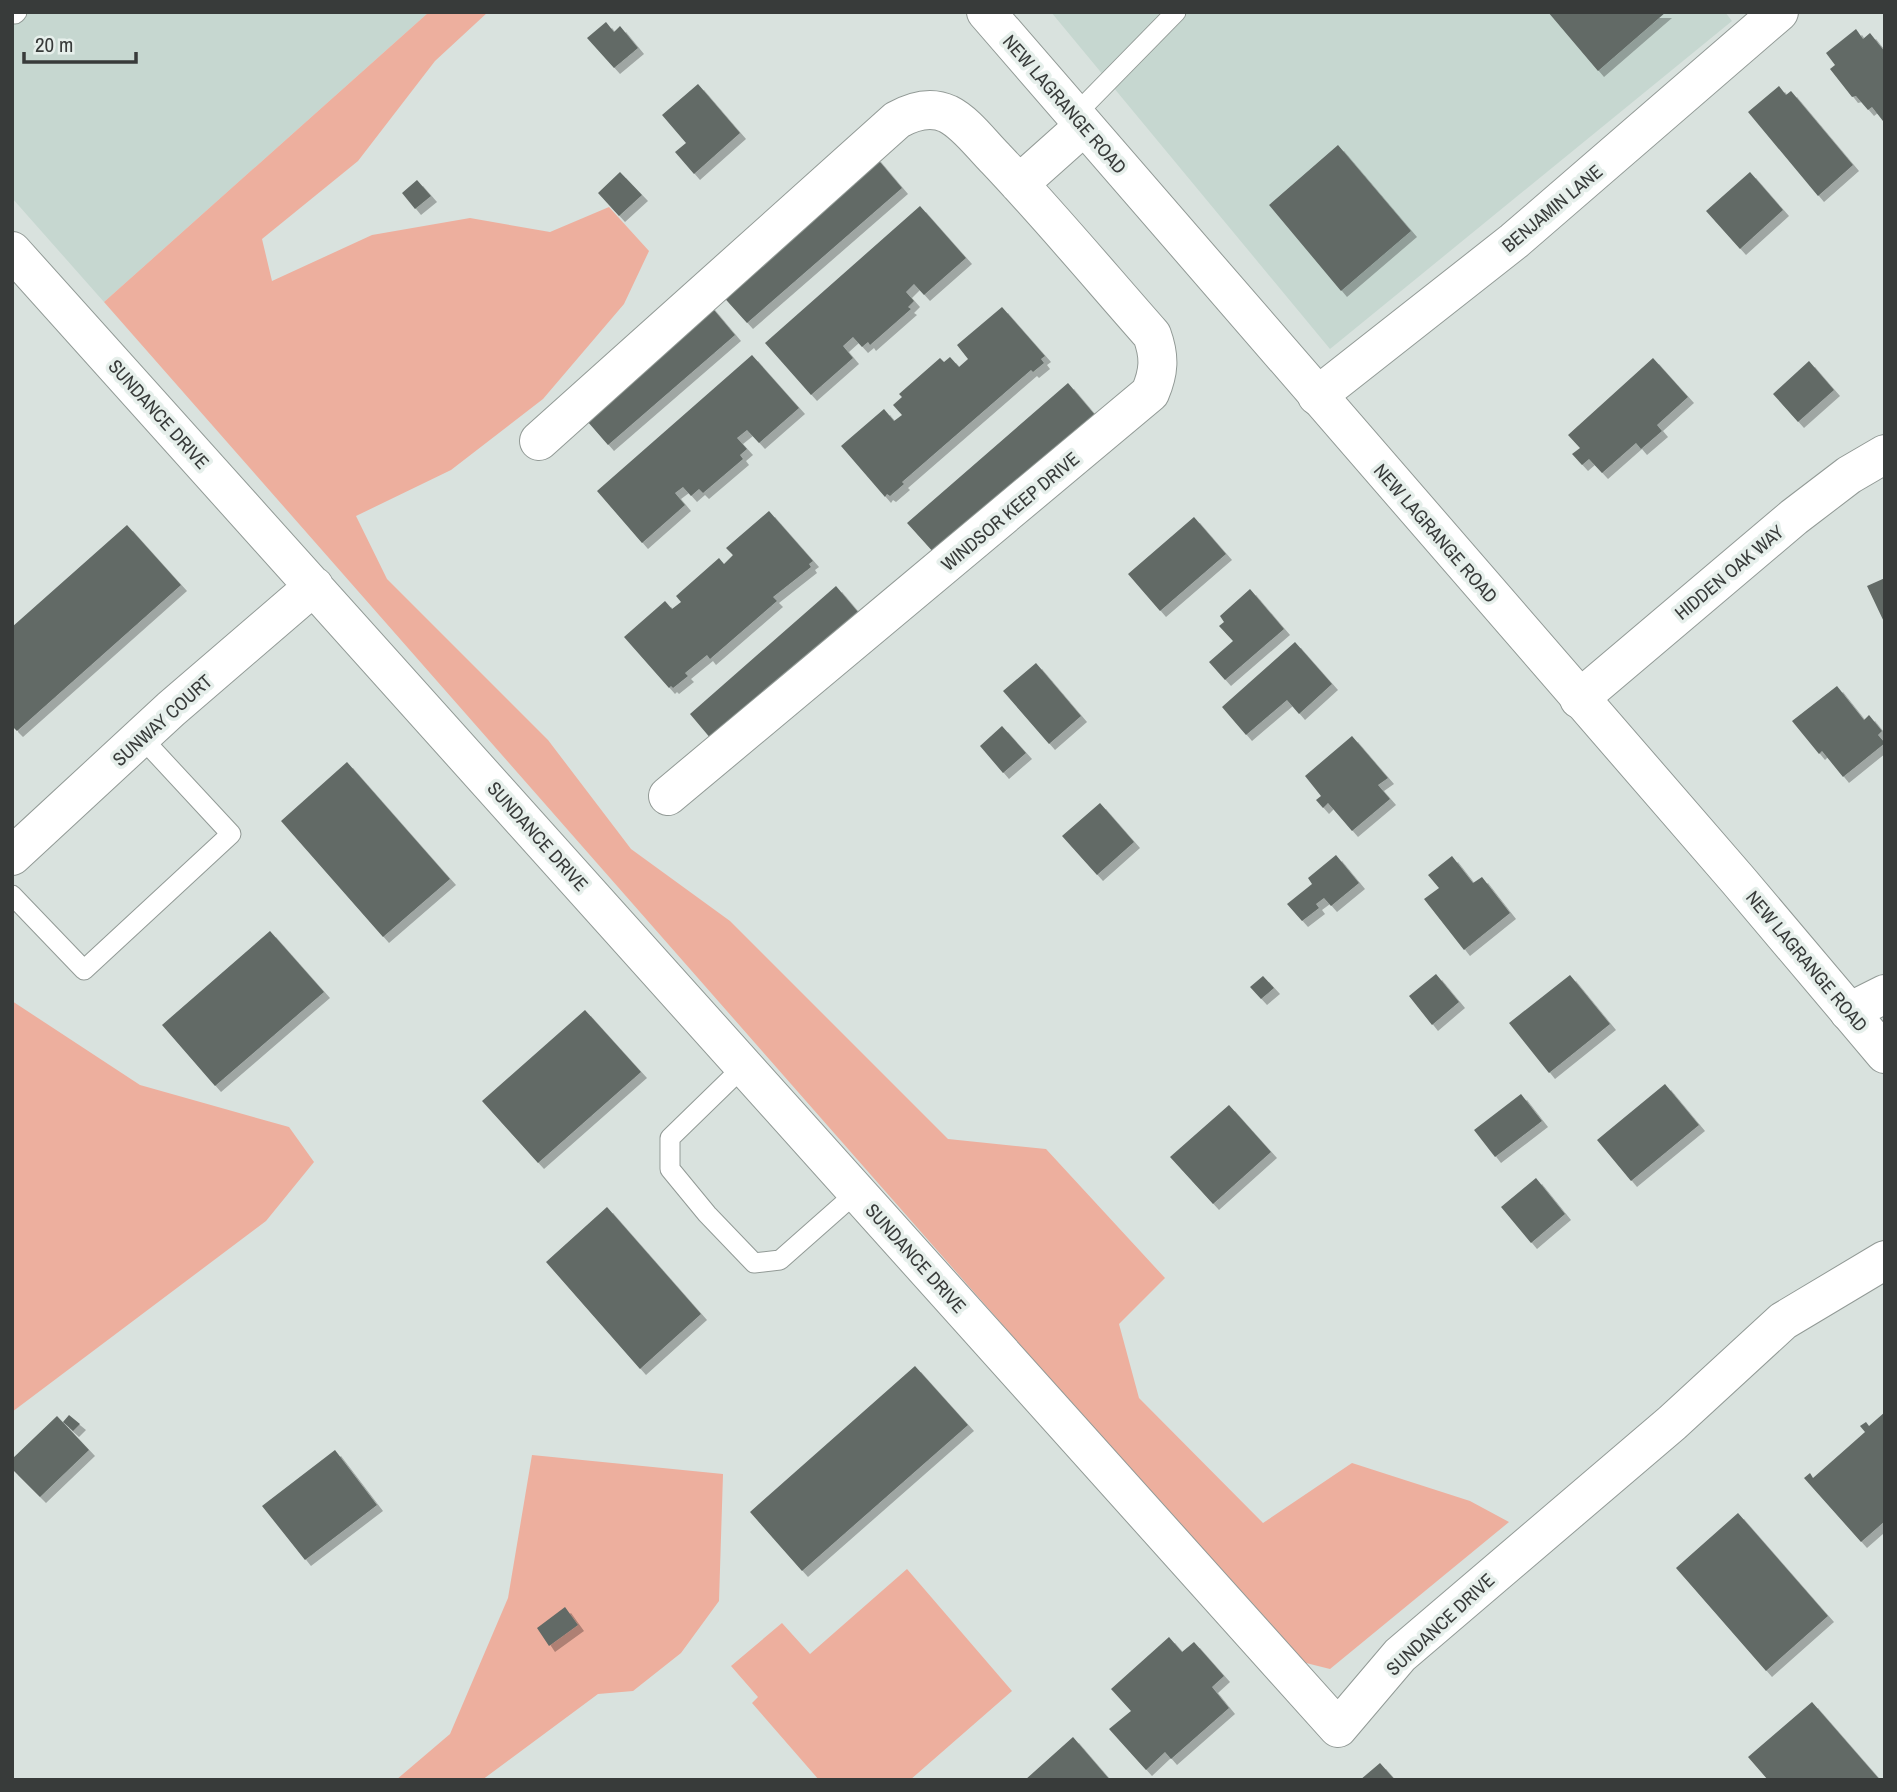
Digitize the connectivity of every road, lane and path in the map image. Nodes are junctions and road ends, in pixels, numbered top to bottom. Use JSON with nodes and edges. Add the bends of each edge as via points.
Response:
{"nodes":[{"id":1,"x":986,"y":12,"type":"edge"},
{"id":2,"x":1176,"y":12,"type":"edge"},
{"id":3,"x":1779,"y":12,"type":"edge"},
{"id":4,"x":1080,"y":121,"type":"junction"},
{"id":5,"x":1019,"y":184,"type":"junction"},
{"id":6,"x":12,"y":251,"type":"edge"},
{"id":7,"x":1317,"y":396,"type":"junction"},
{"id":8,"x":539,"y":441,"type":"dead end"},
{"id":9,"x":1885,"y":454,"type":"edge"},
{"id":10,"x":314,"y":586,"type":"junction"},
{"id":11,"x":1580,"y":699,"type":"junction"},
{"id":12,"x":141,"y":737,"type":"junction"},
{"id":13,"x":668,"y":796,"type":"dead end"},
{"id":14,"x":12,"y":856,"type":"edge"},
{"id":15,"x":12,"y":895,"type":"edge"},
{"id":16,"x":1885,"y":994,"type":"edge"},
{"id":17,"x":1850,"y":1012,"type":"junction"},
{"id":18,"x":1885,"y":1054,"type":"edge"},
{"id":19,"x":744,"y":1066,"type":"junction"},
{"id":20,"x":857,"y":1192,"type":"junction"},
{"id":21,"x":1885,"y":1260,"type":"edge"}],
"edges":[{"from":1,"to":4,"type":"street","name":"NEW LAGRANGE ROAD"},
{"from":2,"to":4,"type":"lane"},
{"from":3,"to":7,"type":"street","name":"BENJAMIN LANE","via":[[1514,242]]},
{"from":4,"to":5,"type":"street"},
{"from":4,"to":7,"type":"street","name":"NEW LAGRANGE ROAD"},
{"from":5,"to":8,"type":"street","name":"WINDSOR KEEP DRIVE","via":[[961,123],[927,110],[911,113],[887,129]]},
{"from":5,"to":13,"type":"street","name":"WINDSOR KEEP DRIVE","via":[[1152,335],[1159,354],[1158,374],[1150,393]]},
{"from":6,"to":10,"type":"street","name":"SUNDANCE DRIVE"},
{"from":7,"to":11,"type":"street","name":"NEW LAGRANGE ROAD"},
{"from":9,"to":11,"type":"street","name":"HIDDEN OAK WAY","via":[[1794,517]]},
{"from":10,"to":12,"type":"street","name":"SUNWAY COURT"},
{"from":10,"to":19,"type":"street","name":"SUNDANCE DRIVE"},
{"from":11,"to":17,"type":"street","name":"NEW LAGRANGE ROAD"},
{"from":12,"to":14,"type":"street","name":"SUNWAY COURT"},
{"from":12,"to":15,"type":"lane","via":[[231,834],[84,970]]},
{"from":16,"to":17,"type":"street"},
{"from":17,"to":18,"type":"street","name":"NEW LAGRANGE ROAD"},
{"from":19,"to":20,"type":"street","name":"SUNDANCE DRIVE"},
{"from":19,"to":20,"type":"lane","via":[[670,1138],[670,1169],[706,1214],[754,1262],[780,1260]]},
{"from":20,"to":21,"type":"street","name":"SUNDANCE DRIVE","via":[[1338,1728],[1400,1656],[1672,1423],[1783,1321]]}]}
